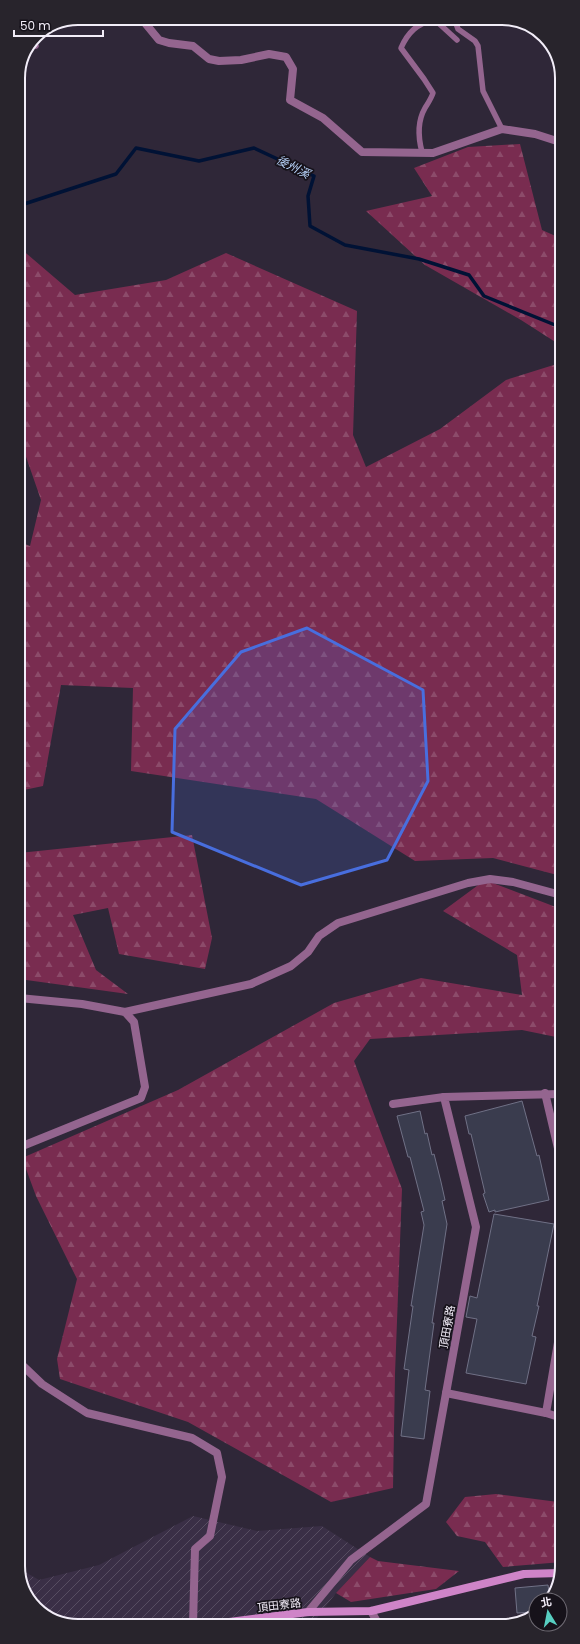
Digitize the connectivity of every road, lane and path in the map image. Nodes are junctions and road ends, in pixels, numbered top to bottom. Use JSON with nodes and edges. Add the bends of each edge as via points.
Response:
{"nodes":[{"id":1,"x":147,"y":25,"type":"edge"},
{"id":2,"x":419,"y":25,"type":"edge"},
{"id":3,"x":440,"y":25,"type":"edge"},
{"id":4,"x":457,"y":25,"type":"edge"},
{"id":5,"x":457,"y":40,"type":"dead end"},
{"id":6,"x":502,"y":129,"type":"junction"},
{"id":7,"x":555,"y":140,"type":"edge"},
{"id":8,"x":422,"y":152,"type":"junction"},
{"id":9,"x":555,"y":893,"type":"edge"},
{"id":10,"x":25,"y":999,"type":"edge"},
{"id":11,"x":124,"y":1012,"type":"junction"},
{"id":12,"x":544,"y":1093,"type":"junction"},
{"id":13,"x":555,"y":1094,"type":"edge"},
{"id":14,"x":444,"y":1097,"type":"junction"},
{"id":15,"x":393,"y":1104,"type":"dead end"},
{"id":16,"x":555,"y":1137,"type":"edge"},
{"id":17,"x":25,"y":1145,"type":"edge"},
{"id":18,"x":555,"y":1360,"type":"edge"},
{"id":19,"x":25,"y":1369,"type":"edge"},
{"id":20,"x":446,"y":1393,"type":"junction"},
{"id":21,"x":546,"y":1413,"type":"junction"},
{"id":22,"x":555,"y":1416,"type":"edge"},
{"id":23,"x":555,"y":1573,"type":"edge"},
{"id":24,"x":371,"y":1611,"type":"junction"},
{"id":25,"x":308,"y":1612,"type":"junction"},
{"id":26,"x":193,"y":1619,"type":"edge"},
{"id":27,"x":253,"y":1619,"type":"edge"},
{"id":28,"x":377,"y":1619,"type":"edge"}],
"edges":[{"from":1,"to":8,"type":"street","via":[[159,40],[193,46],[209,59],[241,60],[269,54],[286,57],[294,69],[290,100],[323,118],[362,152]]},
{"from":2,"to":8,"type":"lane","via":[[406,36],[401,48],[433,93],[419,127],[418,138]]},
{"from":3,"to":5,"type":"lane"},
{"from":4,"to":6,"type":"lane","via":[[478,46],[483,91]]},
{"from":6,"to":7,"type":"street","via":[[535,134]]},
{"from":6,"to":8,"type":"street","via":[[433,153]]},
{"from":9,"to":11,"type":"street","via":[[513,882],[490,879],[468,883],[338,923],[319,936],[308,952],[291,966],[252,984]]},
{"from":10,"to":11,"type":"street","via":[[82,1004]]},
{"from":11,"to":17,"type":"street","via":[[134,1022],[146,1087],[141,1098]]},
{"from":12,"to":13,"type":"street"},
{"from":12,"to":14,"type":"street"},
{"from":12,"to":16,"type":"street"},
{"from":14,"to":15,"type":"street"},
{"from":14,"to":20,"type":"street","name":"頂田寮路","via":[[476,1227]]},
{"from":18,"to":21,"type":"street"},
{"from":19,"to":26,"type":"street","via":[[42,1384],[88,1413],[192,1438],[217,1453],[222,1477],[210,1536],[195,1549]]},
{"from":20,"to":21,"type":"street"},
{"from":20,"to":25,"type":"street","name":"頂田寮路","via":[[426,1504],[351,1560]]},
{"from":21,"to":22,"type":"street"},
{"from":23,"to":24,"type":"street","name":"頂田寮路","via":[[524,1574]]},
{"from":24,"to":25,"type":"street","name":"頂田寮路"},
{"from":24,"to":28,"type":"street"},
{"from":25,"to":27,"type":"street","name":"頂田寮路"}]}
